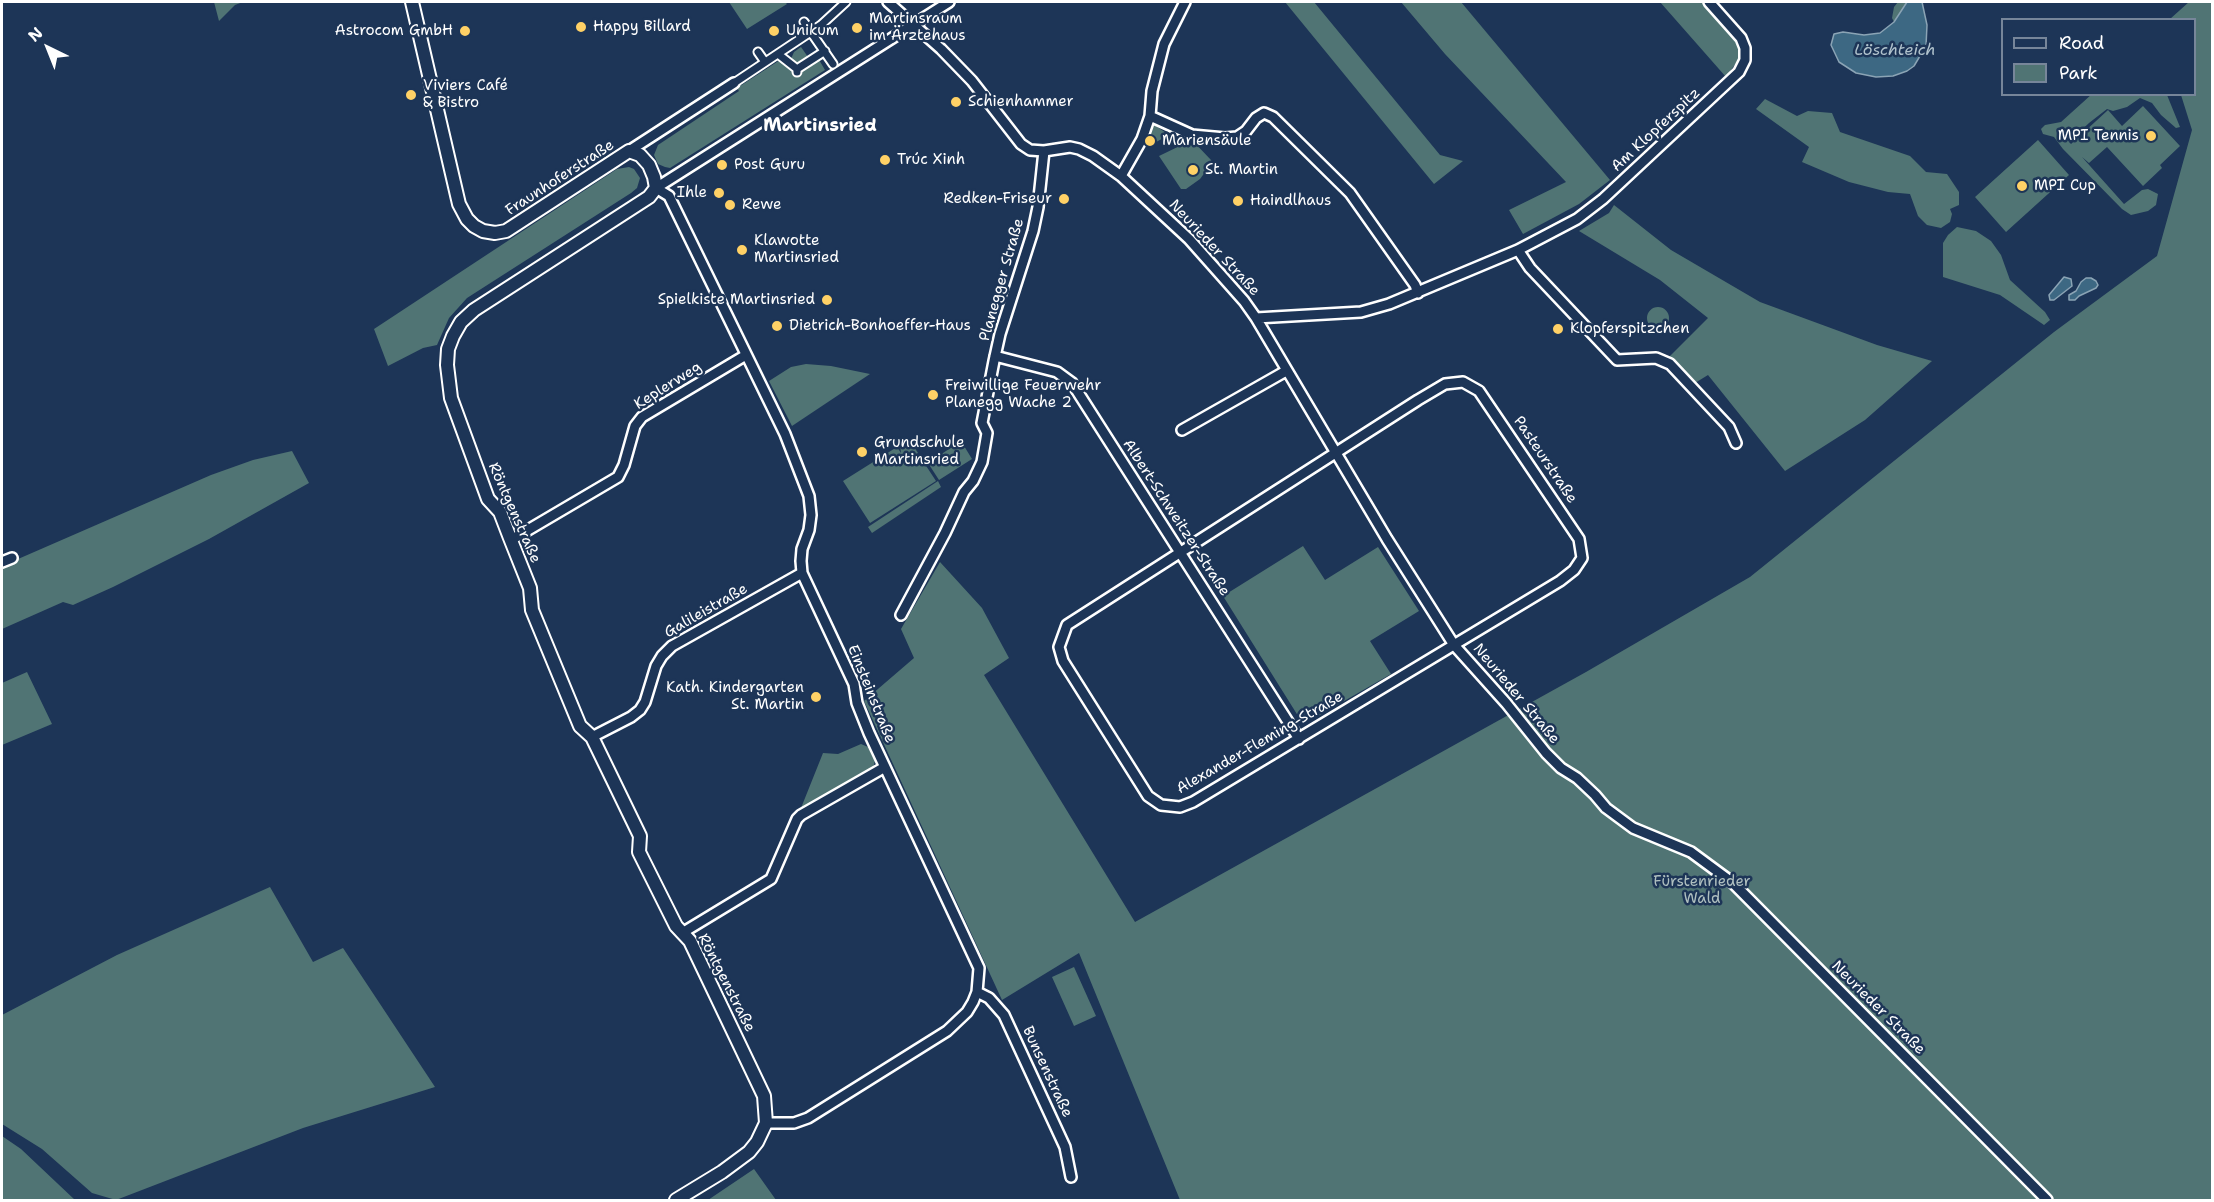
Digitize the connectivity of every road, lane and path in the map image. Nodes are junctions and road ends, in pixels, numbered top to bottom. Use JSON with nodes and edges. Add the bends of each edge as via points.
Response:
{"nodes":[{"id":1,"x":412,"y":2,"type":"edge"},
{"id":2,"x":888,"y":2,"type":"edge"},
{"id":3,"x":950,"y":2,"type":"edge"},
{"id":4,"x":1185,"y":2,"type":"edge"},
{"id":5,"x":1709,"y":2,"type":"edge"},
{"id":6,"x":841,"y":3,"type":"edge"},
{"id":7,"x":804,"y":22,"type":"dead end"},
{"id":8,"x":913,"y":24,"type":"junction"},
{"id":9,"x":811,"y":32,"type":"junction"},
{"id":10,"x":825,"y":51,"type":"junction"},
{"id":11,"x":758,"y":52,"type":"dead end"},
{"id":12,"x":778,"y":54,"type":"junction"},
{"id":13,"x":770,"y":62,"type":"junction"},
{"id":14,"x":833,"y":64,"type":"dead end"},
{"id":15,"x":734,"y":83,"type":"joint"},
{"id":16,"x":1149,"y":116,"type":"junction"},
{"id":17,"x":629,"y":151,"type":"junction"},
{"id":18,"x":1044,"y":151,"type":"junction"},
{"id":19,"x":1120,"y":176,"type":"junction"},
{"id":20,"x":656,"y":188,"type":"junction"},
{"id":21,"x":1518,"y":250,"type":"junction"},
{"id":22,"x":1418,"y":293,"type":"junction"},
{"id":23,"x":1256,"y":318,"type":"junction"},
{"id":24,"x":747,"y":355,"type":"junction"},
{"id":25,"x":995,"y":356,"type":"junction"},
{"id":26,"x":1286,"y":371,"type":"junction"},
{"id":27,"x":1182,"y":430,"type":"dead end"},
{"id":28,"x":1736,"y":443,"type":"dead end"},
{"id":29,"x":1336,"y":453,"type":"junction"},
{"id":30,"x":511,"y":540,"type":"junction"},
{"id":31,"x":1180,"y":553,"type":"junction"},
{"id":32,"x":12,"y":558,"type":"dead end"},
{"id":33,"x":2,"y":562,"type":"edge"},
{"id":34,"x":802,"y":573,"type":"junction"},
{"id":35,"x":901,"y":615,"type":"dead end"},
{"id":36,"x":1454,"y":645,"type":"junction"},
{"id":37,"x":592,"y":737,"type":"junction"},
{"id":38,"x":1299,"y":739,"type":"junction"},
{"id":39,"x":885,"y":767,"type":"junction"},
{"id":40,"x":682,"y":933,"type":"junction"},
{"id":41,"x":977,"y":992,"type":"junction"},
{"id":42,"x":766,"y":1124,"type":"junction"},
{"id":43,"x":1071,"y":1177,"type":"dead end"},
{"id":44,"x":676,"y":1200,"type":"edge"},
{"id":45,"x":2047,"y":1200,"type":"edge"}],
"edges":[{"from":1,"to":17,"type":"street","name":"Fraunhoferstraße","via":[[459,204],[474,226],[495,233],[506,231]]},
{"from":2,"to":8,"type":"street"},
{"from":3,"to":8,"type":"street","name":"Röntgenstraße"},
{"from":4,"to":16,"type":"street","via":[[1164,44]]},
{"from":5,"to":21,"type":"street","name":"Am Klopferspitz","via":[[1741,38],[1745,60],[1740,72],[1603,199],[1577,219]]},
{"from":6,"to":9,"type":"street"},
{"from":7,"to":9,"type":"street"},
{"from":8,"to":18,"type":"street","via":[[972,81],[1021,144],[1030,150]]},
{"from":8,"to":20,"type":"street","name":"Röntgenstraße"},
{"from":9,"to":10,"type":"street"},
{"from":9,"to":12,"type":"street"},
{"from":10,"to":12,"type":"street","via":[[797,70]]},
{"from":10,"to":14,"type":"street"},
{"from":11,"to":13,"type":"street"},
{"from":12,"to":13,"type":"street"},
{"from":13,"to":15,"type":"street"},
{"from":15,"to":17,"type":"street","name":"Fraunhoferstraße"},
{"from":16,"to":19,"type":"street","via":[[1142,139]]},
{"from":16,"to":22,"type":"street","via":[[1192,135],[1237,137],[1264,113],[1274,117],[1350,193]]},
{"from":17,"to":20,"type":"street","name":"Einsteinstraße","via":[[649,165]]},
{"from":18,"to":19,"type":"street","name":"Neurieder Straße","via":[[1078,149]]},
{"from":18,"to":25,"type":"street","name":"Planegger Straße","via":[[1033,231]]},
{"from":19,"to":23,"type":"street","name":"Neurieder Straße","via":[[1196,247]]},
{"from":20,"to":24,"type":"street","name":"Einsteinstraße","via":[[669,196]]},
{"from":20,"to":30,"type":"street","name":"Röntgenstraße","via":[[649,197],[474,310],[461,322],[448,349],[451,398],[488,499],[500,512]]},
{"from":21,"to":22,"type":"street","name":"Am Klopferspitz"},
{"from":21,"to":28,"type":"street","via":[[1530,268],[1617,360],[1656,358],[1670,364],[1728,427]]},
{"from":22,"to":23,"type":"street","name":"Am Klopferspitz","via":[[1361,312]]},
{"from":23,"to":26,"type":"street","name":"Neurieder Straße"},
{"from":24,"to":30,"type":"street","name":"Keplerweg","via":[[642,417],[635,426],[618,477]]},
{"from":24,"to":34,"type":"street","name":"Einsteinstraße","via":[[809,496],[811,515],[802,549]]},
{"from":25,"to":31,"type":"street","name":"Albert-Schweitzer-Straße","via":[[1057,372],[1072,383]]},
{"from":25,"to":35,"type":"street","name":"Planegger Straße","via":[[982,423],[987,433],[982,462]]},
{"from":26,"to":27,"type":"street"},
{"from":26,"to":29,"type":"street","name":"Neurieder Straße"},
{"from":29,"to":31,"type":"street","name":"Pasteurstraße"},
{"from":29,"to":36,"type":"street","name":"Neurieder Straße"},
{"from":29,"to":36,"type":"street","name":"Pasteurstraße","via":[[1445,384],[1463,382],[1479,391],[1579,539],[1582,558],[1574,570]]},
{"from":30,"to":37,"type":"street","name":"Röntgenstraße","via":[[530,588],[532,610],[580,726]]},
{"from":31,"to":38,"type":"street","name":"Albert-Schweitzer-Straße"},
{"from":31,"to":38,"type":"street","name":"Alexander-Fleming-Straße","via":[[1067,625],[1059,647],[1062,661],[1148,796],[1161,805],[1180,807]]},
{"from":32,"to":33,"type":"street"},
{"from":34,"to":37,"type":"street","name":"Galileistraße","via":[[672,646],[656,666],[640,710]]},
{"from":34,"to":39,"type":"street","name":"Einsteinstraße","via":[[854,684],[857,703]]},
{"from":36,"to":38,"type":"street","name":"Alexander-Fleming-Straße"},
{"from":36,"to":45,"type":"street","name":"Neurieder Straße","via":[[1546,753],[1606,808],[1633,828],[1691,852],[1733,883]]},
{"from":37,"to":40,"type":"street","name":"Röntgenstraße","via":[[640,836],[639,852]]},
{"from":39,"to":40,"type":"street","via":[[801,814],[771,879]]},
{"from":39,"to":41,"type":"street","name":"Einsteinstraße","via":[[978,961]]},
{"from":40,"to":42,"type":"street","name":"Röntgenstraße","via":[[690,941],[755,1075],[764,1096]]},
{"from":41,"to":42,"type":"street","name":"Einsteinstraße","via":[[967,1012],[947,1031],[840,1099],[808,1118]]},
{"from":41,"to":43,"type":"street","name":"Bunsenstraße","via":[[989,998],[1004,1015],[1065,1147]]},
{"from":42,"to":44,"type":"street","via":[[749,1152]]}]}
